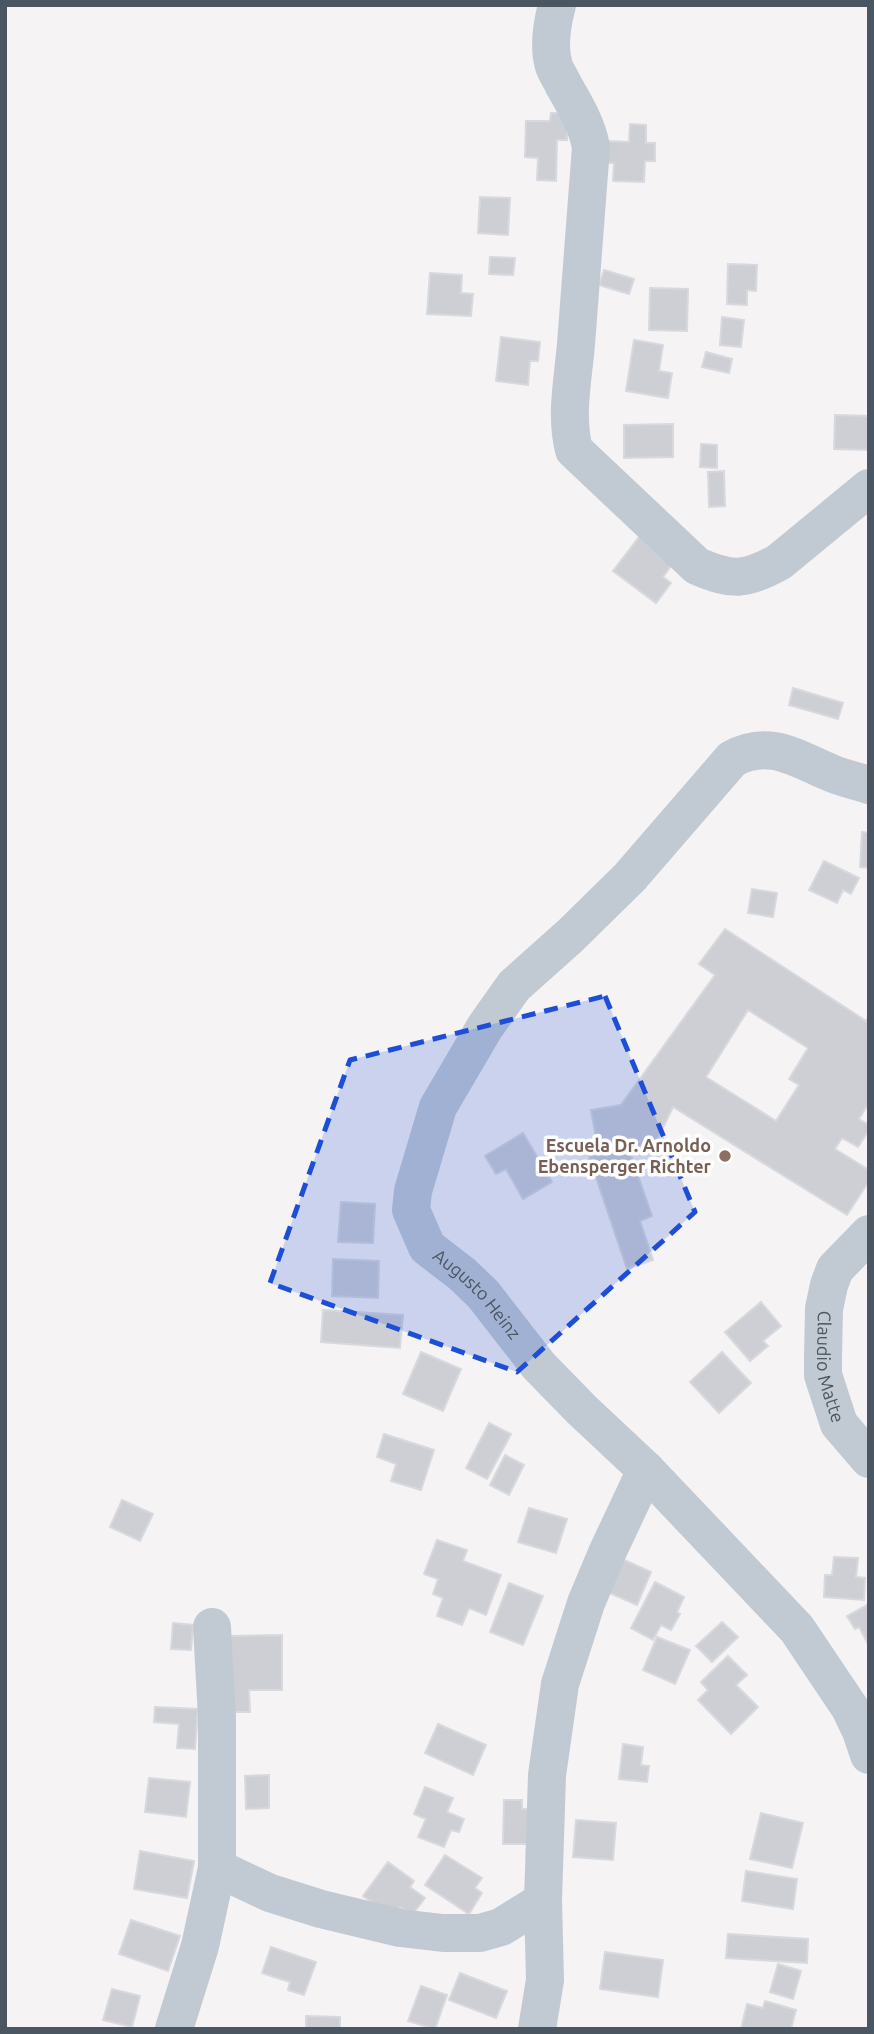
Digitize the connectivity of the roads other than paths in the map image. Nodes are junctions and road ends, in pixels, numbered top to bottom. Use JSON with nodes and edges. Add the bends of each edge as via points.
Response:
{"nodes":[{"id":1,"x":557,"y":5,"type":"edge"},
{"id":2,"x":869,"y":488,"type":"edge"},
{"id":3,"x":869,"y":785,"type":"edge"},
{"id":4,"x":869,"y":1234,"type":"edge"},
{"id":5,"x":869,"y":1459,"type":"edge"},
{"id":6,"x":646,"y":1470,"type":"junction"},
{"id":7,"x":212,"y":1627,"type":"dead end"},
{"id":8,"x":869,"y":1755,"type":"edge"},
{"id":9,"x":217,"y":1868,"type":"junction"},
{"id":10,"x":543,"y":1901,"type":"junction"},
{"id":11,"x":174,"y":2029,"type":"edge"},
{"id":12,"x":537,"y":2029,"type":"edge"}],
"edges":[{"from":1,"to":2,"type":"street","via":[[551,44],[554,66],[578,111],[590,147],[569,414],[574,450],[697,566],[732,577],[745,577],[779,562]]},
{"from":3,"to":6,"type":"street","name":"Augusto Heinz","via":[[772,750],[757,749],[732,759],[630,877],[514,986],[438,1107],[411,1210],[427,1247],[483,1294],[539,1366]]},
{"from":4,"to":5,"type":"street","name":"Claudio Matte","via":[[835,1269],[829,1286],[823,1375],[839,1424]]},
{"from":6,"to":8,"type":"street","name":"Augusto Heinz","via":[[797,1629],[850,1708]]},
{"from":6,"to":10,"type":"street","via":[[586,1603],[561,1684],[547,1775]]},
{"from":7,"to":9,"type":"street"},
{"from":9,"to":10,"type":"street","via":[[270,1893],[321,1909],[443,1933],[480,1933],[501,1927]]},
{"from":9,"to":11,"type":"street","via":[[200,1946]]},
{"from":10,"to":12,"type":"street","via":[[545,1980]]}]}
